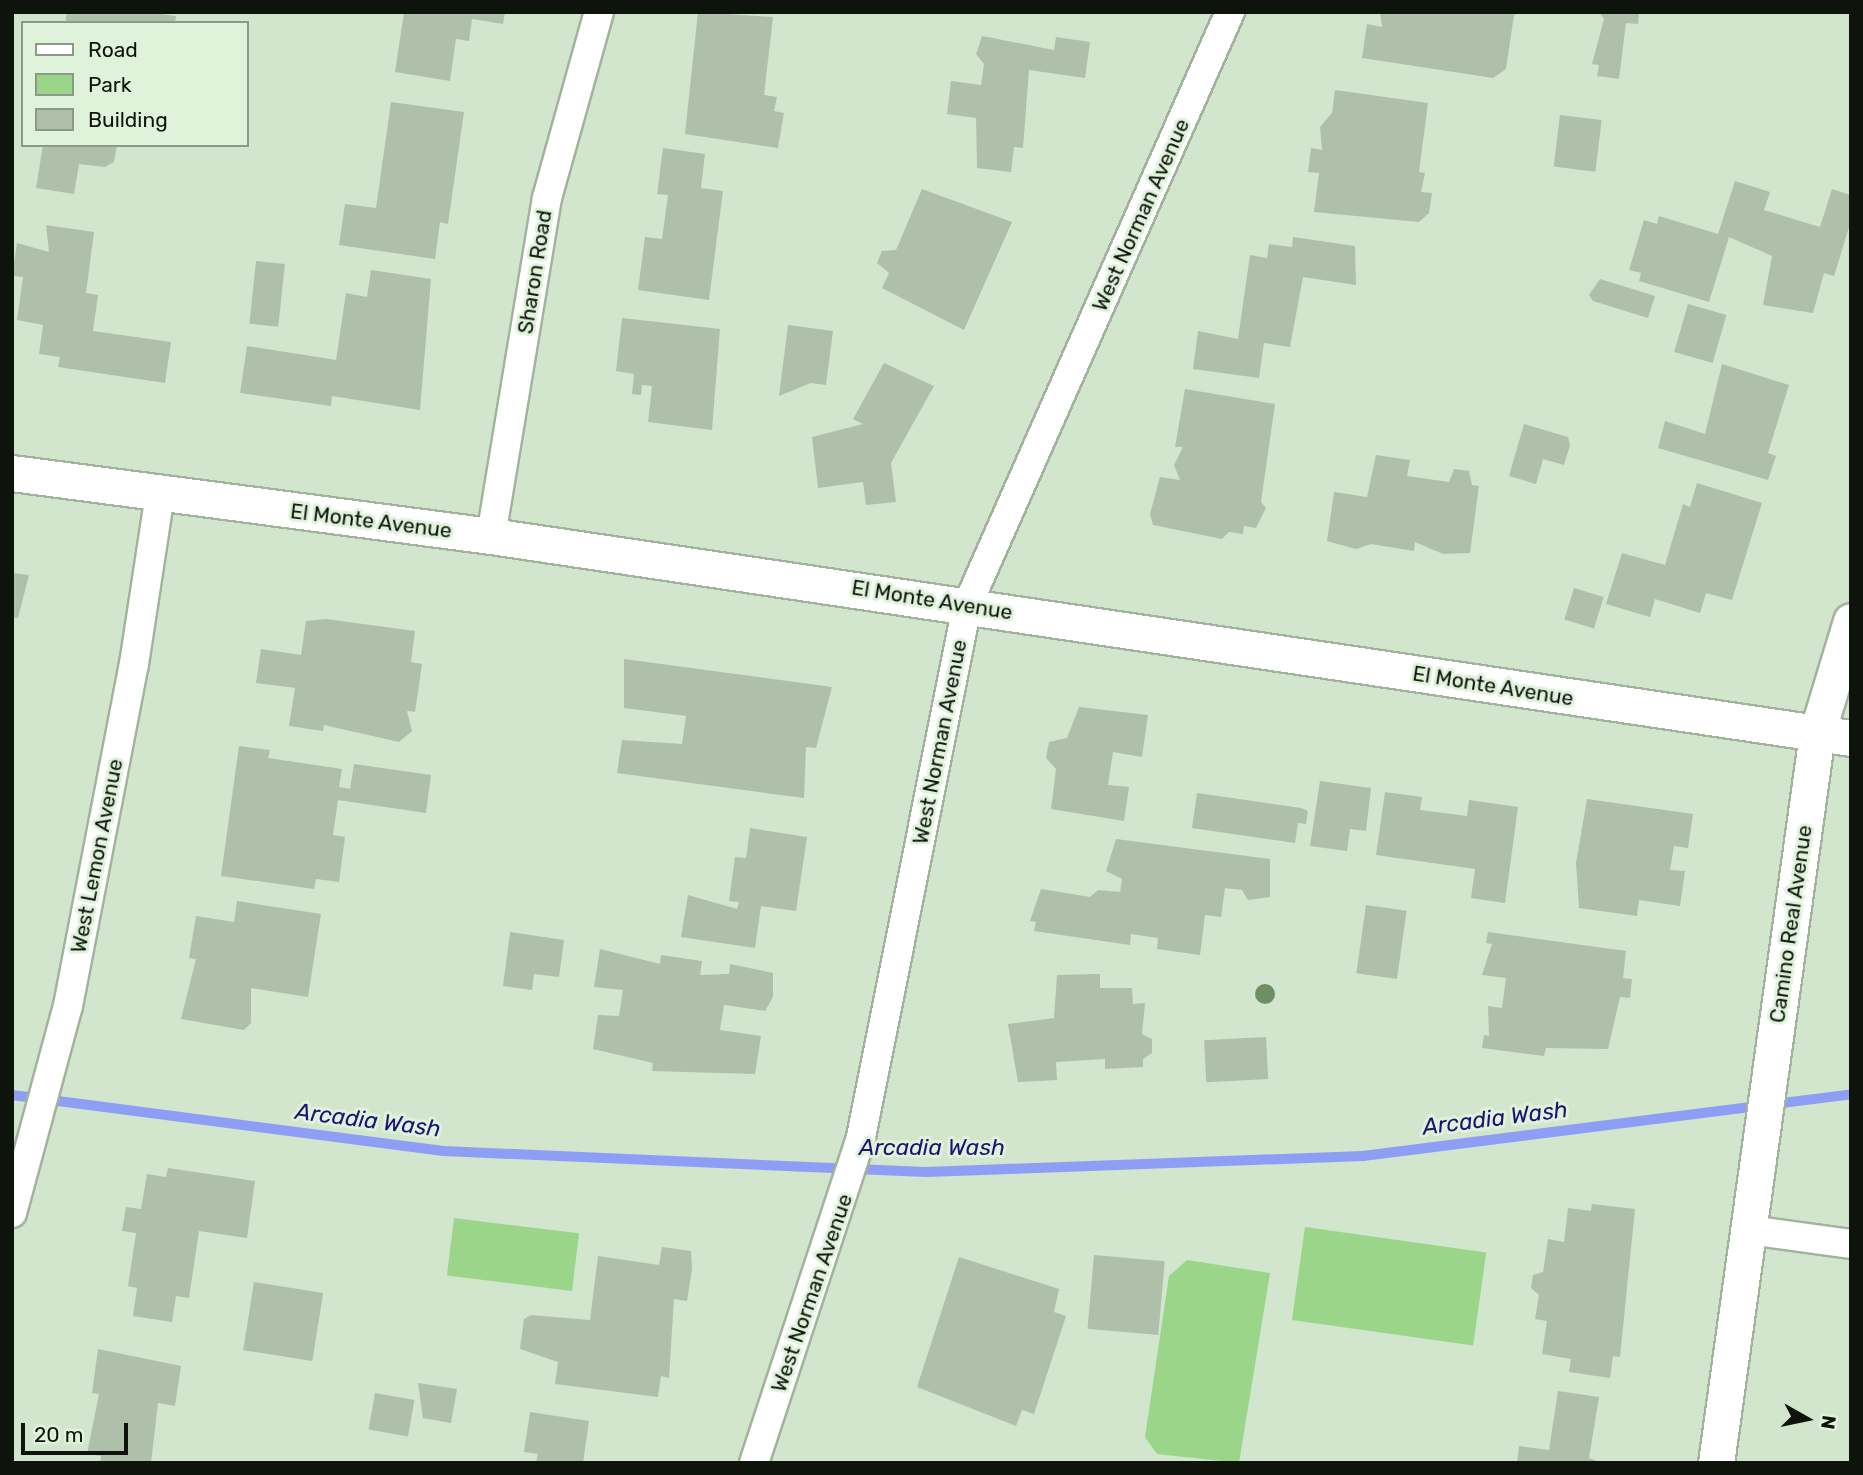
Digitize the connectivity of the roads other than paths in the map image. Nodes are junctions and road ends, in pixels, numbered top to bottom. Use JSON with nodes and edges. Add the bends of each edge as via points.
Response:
{"nodes":[{"id":1,"x":599,"y":12,"type":"edge"},
{"id":2,"x":1230,"y":12,"type":"edge"},
{"id":3,"x":12,"y":473,"type":"edge"},
{"id":4,"x":160,"y":494,"type":"junction"},
{"id":5,"x":491,"y":536,"type":"junction"},
{"id":6,"x":967,"y":606,"type":"junction"},
{"id":7,"x":1851,"y":621,"type":"edge"},
{"id":8,"x":1834,"y":736,"type":"edge"},
{"id":9,"x":12,"y":1213,"type":"edge"},
{"id":10,"x":1749,"y":1230,"type":"junction"},
{"id":11,"x":1851,"y":1244,"type":"edge"},
{"id":12,"x":754,"y":1463,"type":"edge"},
{"id":13,"x":1716,"y":1463,"type":"edge"}],
"edges":[{"from":1,"to":5,"type":"street","name":"Sharon Road","via":[[547,198]]},
{"from":2,"to":6,"type":"street","name":"West Norman Avenue"},
{"from":3,"to":4,"type":"street","name":"El Monte Avenue"},
{"from":4,"to":5,"type":"street","name":"El Monte Avenue"},
{"from":4,"to":9,"type":"street","name":"West Lemon Avenue","via":[[134,664],[57,1053]]},
{"from":5,"to":6,"type":"street","name":"El Monte Avenue"},
{"from":6,"to":8,"type":"street","name":"El Monte Avenue"},
{"from":6,"to":12,"type":"street","name":"West Norman Avenue","via":[[862,1137]]},
{"from":7,"to":8,"type":"street","name":"Camino Real Avenue"},
{"from":8,"to":10,"type":"street","name":"Camino Real Avenue","via":[[1770,1072]]},
{"from":10,"to":11,"type":"street"},
{"from":10,"to":13,"type":"street","name":"Camino Real Avenue"}]}
